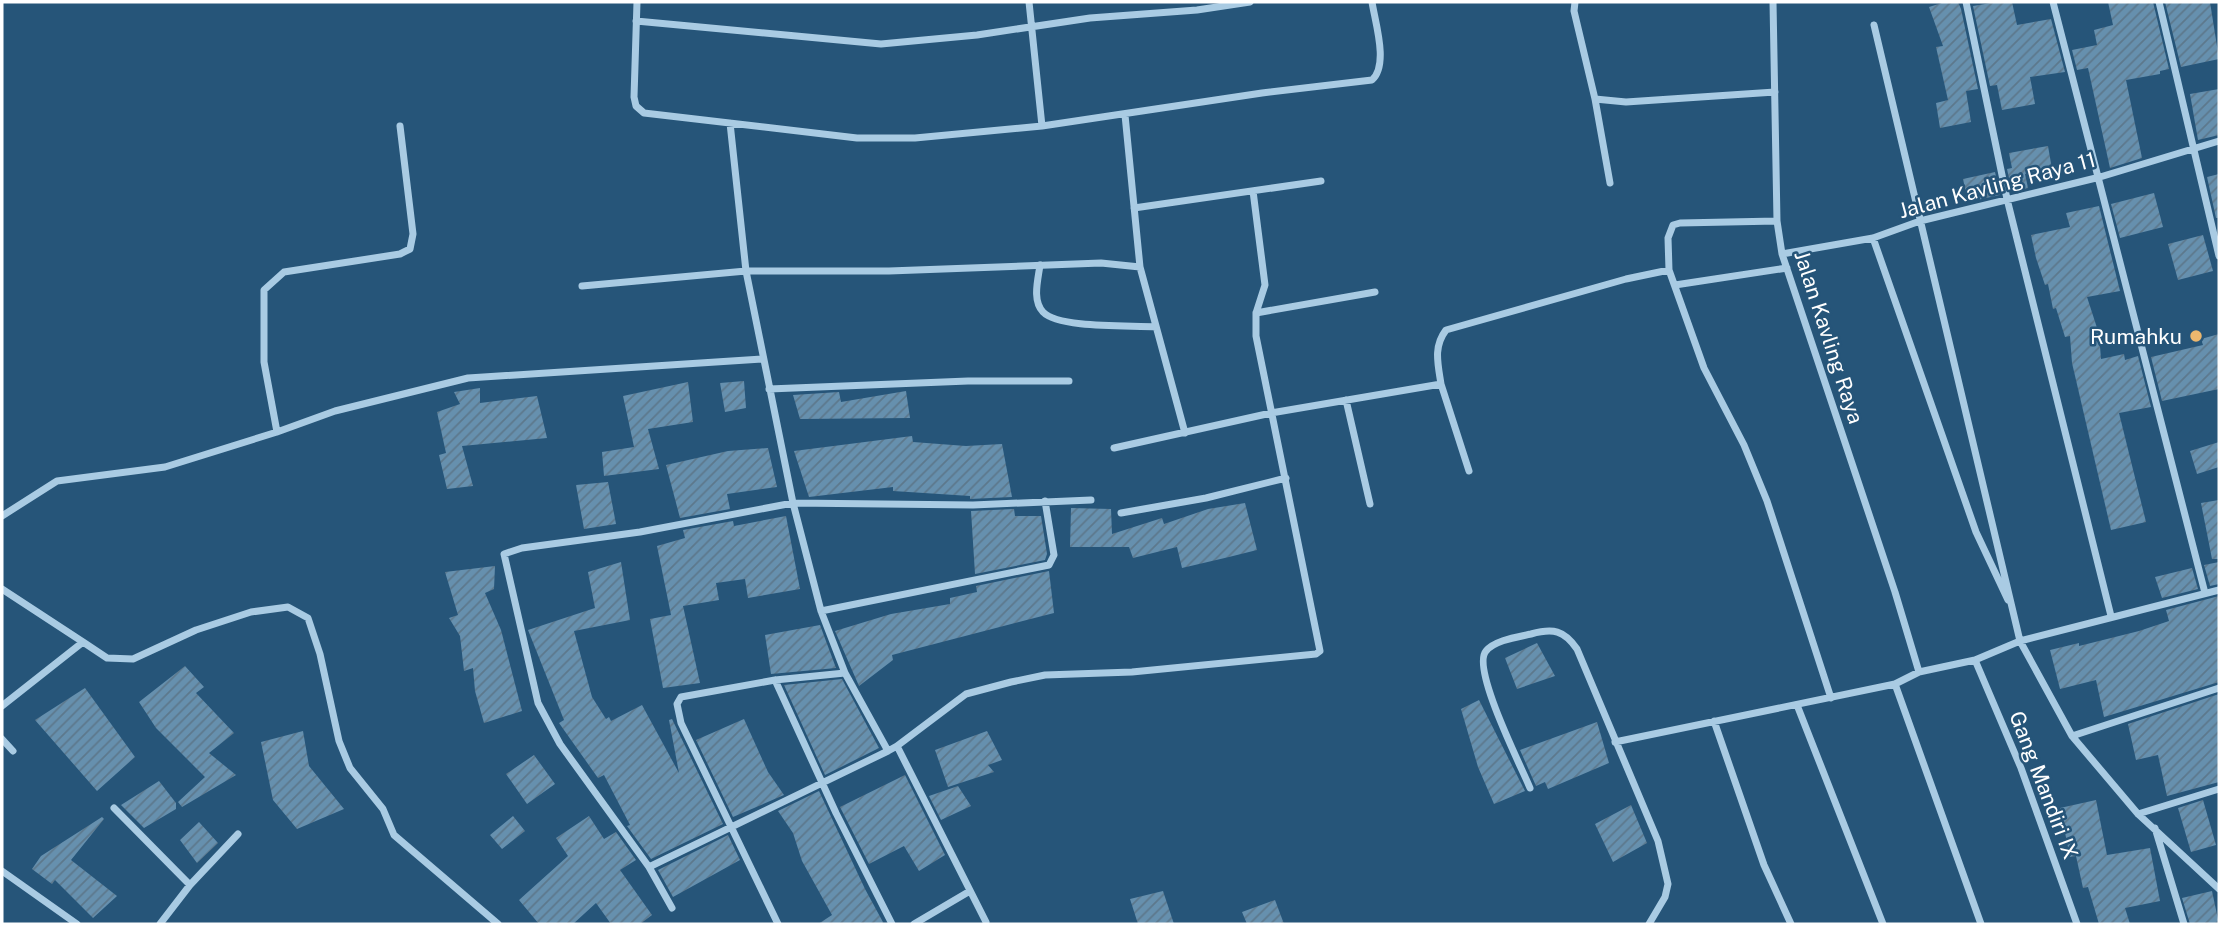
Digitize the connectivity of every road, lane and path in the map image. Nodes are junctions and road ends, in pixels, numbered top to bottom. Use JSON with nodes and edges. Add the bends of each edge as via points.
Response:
{"nodes":[{"id":1,"x":637,"y":2,"type":"edge"},
{"id":2,"x":1028,"y":2,"type":"edge"},
{"id":3,"x":1250,"y":2,"type":"edge"},
{"id":4,"x":1372,"y":2,"type":"edge"},
{"id":5,"x":1575,"y":2,"type":"edge"},
{"id":6,"x":1773,"y":2,"type":"edge"},
{"id":7,"x":1966,"y":2,"type":"edge"},
{"id":8,"x":2053,"y":2,"type":"edge"},
{"id":9,"x":2159,"y":2,"type":"edge"},
{"id":10,"x":636,"y":21,"type":"junction"},
{"id":11,"x":1031,"y":25,"type":"junction"},
{"id":12,"x":1874,"y":25,"type":"dead end"},
{"id":13,"x":1775,"y":92,"type":"junction"},
{"id":14,"x":1595,"y":99,"type":"junction"},
{"id":15,"x":1125,"y":114,"type":"junction"},
{"id":16,"x":730,"y":123,"type":"junction"},
{"id":17,"x":400,"y":126,"type":"dead end"},
{"id":18,"x":1042,"y":126,"type":"junction"},
{"id":19,"x":2219,"y":141,"type":"edge"},
{"id":20,"x":2193,"y":148,"type":"junction"},
{"id":21,"x":2100,"y":177,"type":"junction"},
{"id":22,"x":1321,"y":181,"type":"dead end"},
{"id":23,"x":1610,"y":183,"type":"dead end"},
{"id":24,"x":1253,"y":191,"type":"junction"},
{"id":25,"x":2007,"y":199,"type":"junction"},
{"id":26,"x":1134,"y":208,"type":"junction"},
{"id":27,"x":1777,"y":221,"type":"junction"},
{"id":28,"x":1920,"y":221,"type":"junction"},
{"id":29,"x":1873,"y":238,"type":"junction"},
{"id":30,"x":1782,"y":254,"type":"junction"},
{"id":31,"x":2219,"y":256,"type":"edge"},
{"id":32,"x":1040,"y":265,"type":"junction"},
{"id":33,"x":1140,"y":267,"type":"junction"},
{"id":34,"x":1787,"y":268,"type":"junction"},
{"id":35,"x":1669,"y":270,"type":"junction"},
{"id":36,"x":746,"y":271,"type":"junction"},
{"id":37,"x":1675,"y":285,"type":"junction"},
{"id":38,"x":582,"y":286,"type":"dead end"},
{"id":39,"x":1375,"y":292,"type":"dead end"},
{"id":40,"x":1256,"y":313,"type":"junction"},
{"id":41,"x":1156,"y":327,"type":"junction"},
{"id":42,"x":762,"y":359,"type":"junction"},
{"id":43,"x":1069,"y":381,"type":"dead end"},
{"id":44,"x":1441,"y":384,"type":"junction"},
{"id":45,"x":769,"y":389,"type":"junction"},
{"id":46,"x":1346,"y":400,"type":"junction"},
{"id":47,"x":1270,"y":413,"type":"junction"},
{"id":48,"x":277,"y":432,"type":"junction"},
{"id":49,"x":1185,"y":433,"type":"junction"},
{"id":50,"x":1114,"y":449,"type":"dead end"},
{"id":51,"x":1469,"y":471,"type":"dead end"},
{"id":52,"x":1286,"y":478,"type":"junction"},
{"id":53,"x":1091,"y":500,"type":"dead end"},
{"id":54,"x":1045,"y":501,"type":"junction"},
{"id":55,"x":793,"y":503,"type":"junction"},
{"id":56,"x":1370,"y":504,"type":"dead end"},
{"id":57,"x":1121,"y":513,"type":"dead end"},
{"id":58,"x":2,"y":516,"type":"edge"},
{"id":59,"x":1993,"y":528,"type":"junction"},
{"id":60,"x":1976,"y":532,"type":"junction"},
{"id":61,"x":2,"y":589,"type":"edge"},
{"id":62,"x":2219,"y":590,"type":"edge"},
{"id":63,"x":2205,"y":593,"type":"junction"},
{"id":64,"x":2010,"y":604,"type":"junction"},
{"id":65,"x":821,"y":611,"type":"junction"},
{"id":66,"x":2111,"y":616,"type":"junction"},
{"id":67,"x":2020,"y":641,"type":"junction"},
{"id":68,"x":83,"y":642,"type":"junction"},
{"id":69,"x":1975,"y":660,"type":"junction"},
{"id":70,"x":1919,"y":672,"type":"junction"},
{"id":71,"x":845,"y":673,"type":"junction"},
{"id":72,"x":775,"y":680,"type":"junction"},
{"id":73,"x":1895,"y":684,"type":"junction"},
{"id":74,"x":2219,"y":688,"type":"edge"},
{"id":75,"x":1831,"y":698,"type":"junction"},
{"id":76,"x":1797,"y":705,"type":"junction"},
{"id":77,"x":2,"y":706,"type":"edge"},
{"id":78,"x":1714,"y":721,"type":"junction"},
{"id":79,"x":2072,"y":736,"type":"junction"},
{"id":80,"x":2,"y":739,"type":"edge"},
{"id":81,"x":1615,"y":742,"type":"junction"},
{"id":82,"x":897,"y":746,"type":"junction"},
{"id":83,"x":13,"y":751,"type":"dead end"},
{"id":84,"x":888,"y":751,"type":"junction"},
{"id":85,"x":822,"y":783,"type":"junction"},
{"id":86,"x":1530,"y":788,"type":"dead end"},
{"id":87,"x":2219,"y":789,"type":"edge"},
{"id":88,"x":114,"y":808,"type":"dead end"},
{"id":89,"x":2138,"y":814,"type":"junction"},
{"id":90,"x":732,"y":825,"type":"junction"},
{"id":91,"x":2155,"y":827,"type":"junction"},
{"id":92,"x":238,"y":834,"type":"dead end"},
{"id":93,"x":649,"y":867,"type":"junction"},
{"id":94,"x":2,"y":871,"type":"edge"},
{"id":95,"x":190,"y":885,"type":"junction"},
{"id":96,"x":2219,"y":889,"type":"edge"},
{"id":97,"x":970,"y":891,"type":"junction"},
{"id":98,"x":672,"y":908,"type":"dead end"},
{"id":99,"x":986,"y":922,"type":"dead end"},
{"id":100,"x":77,"y":924,"type":"edge"},
{"id":101,"x":160,"y":924,"type":"edge"},
{"id":102,"x":498,"y":924,"type":"edge"},
{"id":103,"x":778,"y":924,"type":"edge"},
{"id":104,"x":892,"y":924,"type":"edge"},
{"id":105,"x":914,"y":924,"type":"edge"},
{"id":106,"x":1649,"y":924,"type":"edge"},
{"id":107,"x":1791,"y":924,"type":"edge"},
{"id":108,"x":1883,"y":924,"type":"edge"},
{"id":109,"x":1981,"y":924,"type":"edge"},
{"id":110,"x":2077,"y":924,"type":"edge"},
{"id":111,"x":2184,"y":924,"type":"edge"}],
"edges":[{"from":1,"to":10,"type":"street"},
{"from":2,"to":11,"type":"street"},
{"from":3,"to":11,"type":"street"},
{"from":4,"to":15,"type":"street","via":[[1380,58],[1380,69],[1372,80]]},
{"from":5,"to":14,"type":"street"},
{"from":6,"to":13,"type":"street","name":"Jalan Kavling Raya"},
{"from":7,"to":25,"type":"street"},
{"from":8,"to":21,"type":"street"},
{"from":9,"to":20,"type":"street"},
{"from":10,"to":11,"type":"street","via":[[881,44]]},
{"from":10,"to":16,"type":"street","via":[[634,97],[640,111],[650,116]]},
{"from":11,"to":18,"type":"street"},
{"from":12,"to":28,"type":"street"},
{"from":13,"to":14,"type":"street","via":[[1626,102]]},
{"from":13,"to":27,"type":"street","name":"Jalan Kavling Raya"},
{"from":14,"to":23,"type":"street"},
{"from":15,"to":18,"type":"street"},
{"from":15,"to":26,"type":"street"},
{"from":16,"to":18,"type":"street","via":[[884,138]]},
{"from":16,"to":36,"type":"street"},
{"from":17,"to":48,"type":"street","via":[[413,234],[410,248],[400,254],[284,272],[264,290],[264,362]]},
{"from":19,"to":20,"type":"street","name":"Jalan Kavling Raya 11"},
{"from":20,"to":21,"type":"street","name":"Jalan Kavling Raya 11"},
{"from":20,"to":31,"type":"street"},
{"from":21,"to":25,"type":"street","name":"Jalan Kavling Raya 11"},
{"from":21,"to":63,"type":"street"},
{"from":22,"to":24,"type":"street"},
{"from":24,"to":26,"type":"street"},
{"from":24,"to":40,"type":"street","via":[[1265,285]]},
{"from":25,"to":28,"type":"street","name":"Jalan Kavling Raya 11"},
{"from":25,"to":66,"type":"street"},
{"from":26,"to":33,"type":"street"},
{"from":27,"to":30,"type":"street","name":"Jalan Kavling Raya"},
{"from":27,"to":35,"type":"street","via":[[1673,225],[1668,238]]},
{"from":28,"to":29,"type":"street","name":"Jalan Kavling Raya 11"},
{"from":28,"to":59,"type":"street"},
{"from":29,"to":30,"type":"street","name":"Jalan Kavling Raya 11"},
{"from":29,"to":60,"type":"street"},
{"from":30,"to":34,"type":"street","name":"Jalan Kavling Raya"},
{"from":32,"to":33,"type":"street"},
{"from":32,"to":36,"type":"street"},
{"from":32,"to":41,"type":"street","via":[[1036,294],[1049,316],[1067,322]]},
{"from":33,"to":41,"type":"street"},
{"from":34,"to":37,"type":"street"},
{"from":34,"to":70,"type":"street","name":"Jalan Kavling Raya"},
{"from":35,"to":37,"type":"street"},
{"from":35,"to":44,"type":"street","via":[[1446,330],[1437,350]]},
{"from":36,"to":38,"type":"street"},
{"from":36,"to":42,"type":"street"},
{"from":37,"to":75,"type":"street","via":[[1704,368],[1767,501]]},
{"from":39,"to":40,"type":"street"},
{"from":40,"to":47,"type":"street","via":[[1254,324]]},
{"from":41,"to":49,"type":"street"},
{"from":42,"to":45,"type":"street"},
{"from":42,"to":48,"type":"street","via":[[468,378],[335,411]]},
{"from":43,"to":45,"type":"street"},
{"from":44,"to":46,"type":"street"},
{"from":44,"to":51,"type":"street"},
{"from":45,"to":55,"type":"street"},
{"from":46,"to":47,"type":"street"},
{"from":46,"to":56,"type":"street"},
{"from":47,"to":49,"type":"street"},
{"from":47,"to":52,"type":"street"},
{"from":48,"to":58,"type":"street","via":[[165,467],[57,481]]},
{"from":49,"to":50,"type":"street"},
{"from":52,"to":57,"type":"street"},
{"from":52,"to":82,"type":"street","via":[[1320,644],[1316,654],[1132,672],[1045,675],[1011,682],[966,694]]},
{"from":53,"to":54,"type":"street"},
{"from":54,"to":55,"type":"street"},
{"from":54,"to":65,"type":"street","via":[[1054,555],[1049,565]]},
{"from":55,"to":65,"type":"street"},
{"from":55,"to":93,"type":"street","via":[[504,554],[538,703],[560,744]]},
{"from":59,"to":60,"type":"street"},
{"from":59,"to":64,"type":"street"},
{"from":60,"to":64,"type":"street"},
{"from":61,"to":68,"type":"street"},
{"from":62,"to":63,"type":"street"},
{"from":63,"to":66,"type":"street"},
{"from":64,"to":67,"type":"street"},
{"from":65,"to":71,"type":"street"},
{"from":66,"to":67,"type":"street"},
{"from":67,"to":69,"type":"street"},
{"from":67,"to":79,"type":"street"},
{"from":68,"to":77,"type":"street"},
{"from":68,"to":102,"type":"street","via":[[107,659],[133,659],[251,612],[288,607],[308,618],[350,768],[383,809],[394,835]]},
{"from":69,"to":70,"type":"street"},
{"from":69,"to":110,"type":"street","name":"Gang Mandiri IX","via":[[2021,768]]},
{"from":70,"to":73,"type":"street"},
{"from":71,"to":72,"type":"street"},
{"from":71,"to":84,"type":"street"},
{"from":72,"to":85,"type":"street"},
{"from":72,"to":90,"type":"street","via":[[681,697],[677,704],[681,723]]},
{"from":73,"to":75,"type":"street"},
{"from":73,"to":109,"type":"street"},
{"from":74,"to":79,"type":"street"},
{"from":75,"to":76,"type":"street"},
{"from":76,"to":78,"type":"street"},
{"from":76,"to":108,"type":"street"},
{"from":78,"to":81,"type":"street"},
{"from":78,"to":107,"type":"street","via":[[1764,865]]},
{"from":79,"to":89,"type":"street"},
{"from":80,"to":83,"type":"street"},
{"from":81,"to":86,"type":"street","via":[[1577,649],[1562,632],[1549,629],[1494,646],[1485,651],[1482,671]]},
{"from":81,"to":106,"type":"street","via":[[1658,841],[1668,884]]},
{"from":82,"to":84,"type":"street"},
{"from":82,"to":97,"type":"street"},
{"from":84,"to":85,"type":"street"},
{"from":85,"to":90,"type":"street"},
{"from":85,"to":104,"type":"street"},
{"from":87,"to":89,"type":"street"},
{"from":88,"to":95,"type":"street"},
{"from":89,"to":91,"type":"street"},
{"from":90,"to":93,"type":"street"},
{"from":90,"to":103,"type":"street"},
{"from":91,"to":96,"type":"street"},
{"from":91,"to":111,"type":"street"},
{"from":92,"to":95,"type":"street"},
{"from":93,"to":98,"type":"street"},
{"from":94,"to":100,"type":"street"},
{"from":95,"to":101,"type":"street"},
{"from":97,"to":99,"type":"street"},
{"from":97,"to":105,"type":"street"}]}
